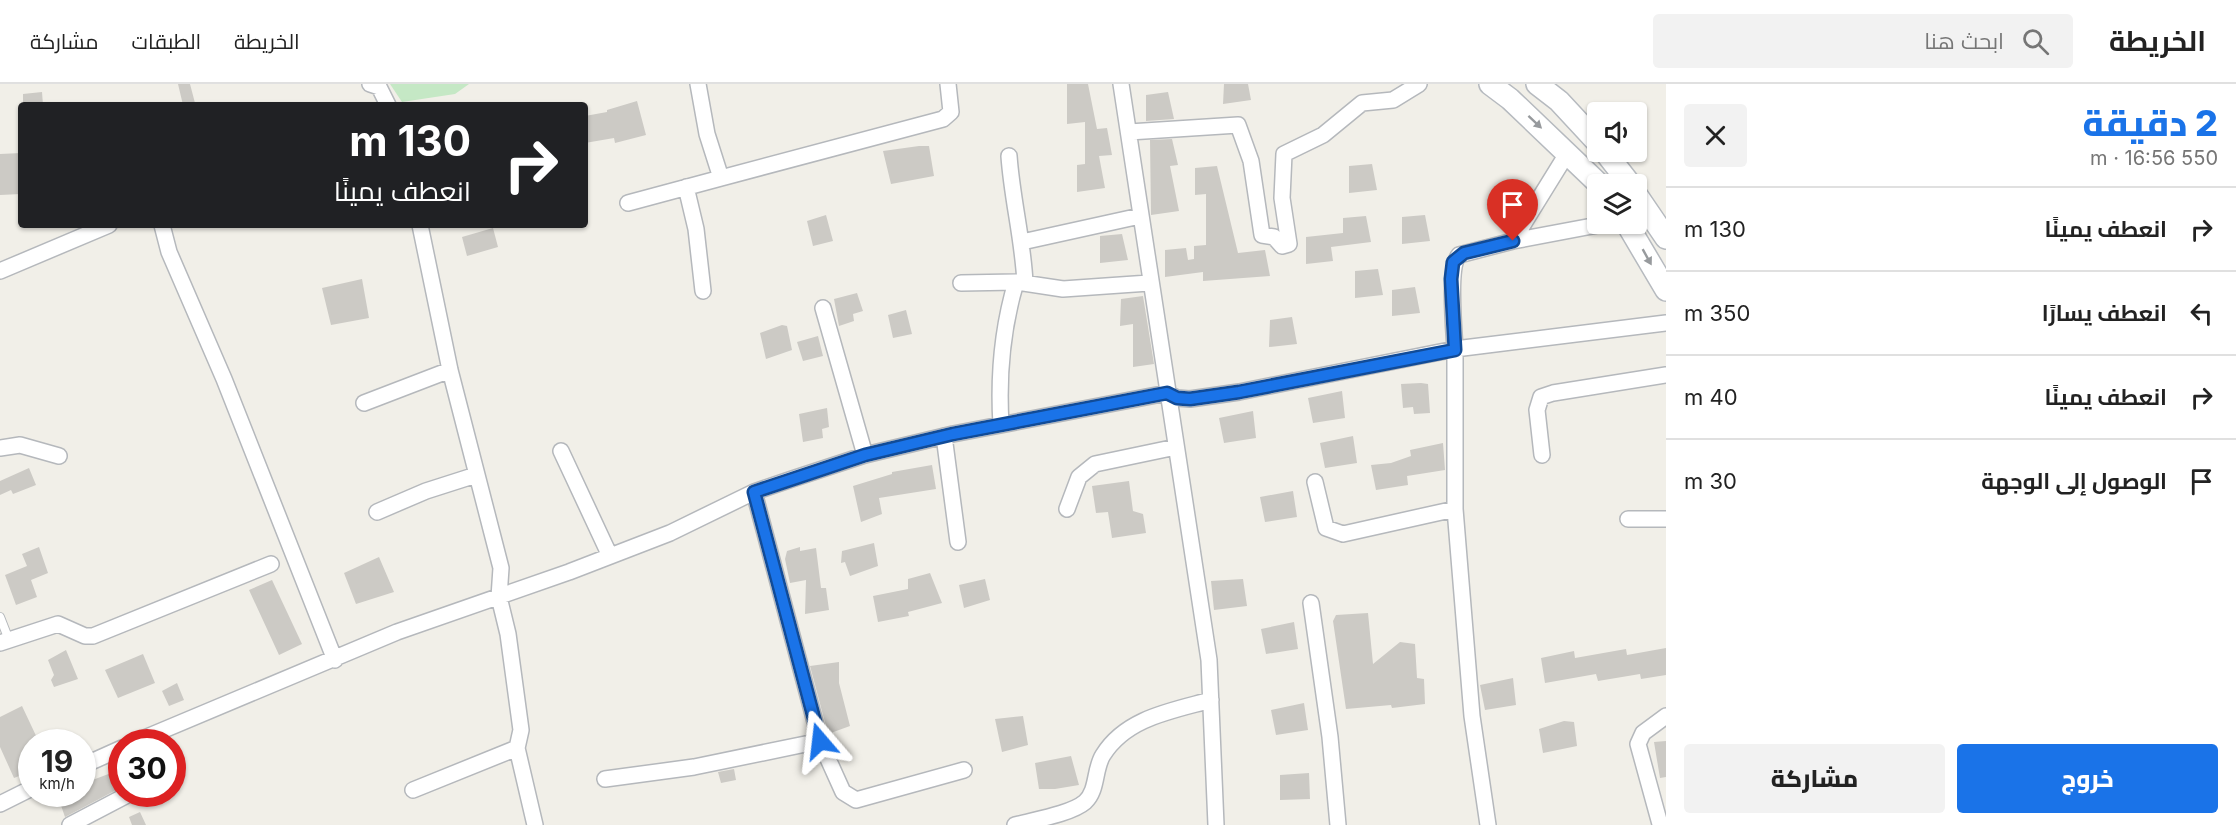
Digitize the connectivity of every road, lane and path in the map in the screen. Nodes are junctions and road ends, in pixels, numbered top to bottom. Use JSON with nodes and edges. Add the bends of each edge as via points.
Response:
{"nodes":[{"id":1,"x":370,"y":84,"type":"edge"},
{"id":2,"x":698,"y":84,"type":"edge"},
{"id":3,"x":948,"y":84,"type":"edge"},
{"id":4,"x":1121,"y":84,"type":"edge"},
{"id":5,"x":1419,"y":84,"type":"edge"},
{"id":6,"x":1490,"y":84,"type":"edge"},
{"id":7,"x":1537,"y":84,"type":"edge"},
{"id":8,"x":386,"y":102,"type":"edge"},
{"id":9,"x":1587,"y":131,"type":"edge"},
{"id":10,"x":1129,"y":132,"type":"junction"},
{"id":11,"x":1568,"y":152,"type":"junction"},
{"id":12,"x":1009,"y":156,"type":"dead end"},
{"id":13,"x":1613,"y":162,"type":"edge"},
{"id":14,"x":1589,"y":174,"type":"edge"},
{"id":15,"x":1622,"y":174,"type":"edge"},
{"id":16,"x":721,"y":178,"type":"junction"},
{"id":17,"x":686,"y":187,"type":"junction"},
{"id":18,"x":628,"y":202,"type":"dead end"},
{"id":19,"x":1647,"y":210,"type":"edge"},
{"id":20,"x":1140,"y":216,"type":"junction"},
{"id":21,"x":1587,"y":227,"type":"edge"},
{"id":22,"x":102,"y":228,"type":"edge"},
{"id":23,"x":163,"y":228,"type":"edge"},
{"id":24,"x":421,"y":228,"type":"edge"},
{"id":25,"x":1633,"y":234,"type":"edge"},
{"id":26,"x":1666,"y":238,"type":"edge"},
{"id":27,"x":1513,"y":241,"type":"junction"},
{"id":28,"x":1022,"y":242,"type":"junction"},
{"id":29,"x":0,"y":271,"type":"edge"},
{"id":30,"x":961,"y":283,"type":"dead end"},
{"id":31,"x":1020,"y":283,"type":"junction"},
{"id":32,"x":1149,"y":283,"type":"junction"},
{"id":33,"x":1665,"y":287,"type":"edge"},
{"id":34,"x":703,"y":291,"type":"dead end"},
{"id":35,"x":823,"y":308,"type":"dead end"},
{"id":36,"x":1666,"y":323,"type":"edge"},
{"id":37,"x":1455,"y":350,"type":"junction"},
{"id":38,"x":450,"y":370,"type":"junction"},
{"id":39,"x":1666,"y":375,"type":"edge"},
{"id":40,"x":1167,"y":393,"type":"junction"},
{"id":41,"x":364,"y":403,"type":"dead end"},
{"id":42,"x":1001,"y":424,"type":"junction"},
{"id":43,"x":944,"y":436,"type":"junction"},
{"id":44,"x":1176,"y":447,"type":"junction"},
{"id":45,"x":0,"y":448,"type":"edge"},
{"id":46,"x":561,"y":451,"type":"dead end"},
{"id":47,"x":865,"y":455,"type":"junction"},
{"id":48,"x":1542,"y":455,"type":"dead end"},
{"id":49,"x":58,"y":456,"type":"dead end"},
{"id":50,"x":476,"y":475,"type":"junction"},
{"id":51,"x":1316,"y":482,"type":"dead end"},
{"id":52,"x":754,"y":492,"type":"junction"},
{"id":53,"x":1067,"y":508,"type":"dead end"},
{"id":54,"x":1455,"y":509,"type":"junction"},
{"id":55,"x":377,"y":512,"type":"dead end"},
{"id":56,"x":1628,"y":519,"type":"dead end"},
{"id":57,"x":1666,"y":519,"type":"edge"},
{"id":58,"x":958,"y":542,"type":"dead end"},
{"id":59,"x":610,"y":556,"type":"junction"},
{"id":60,"x":271,"y":564,"type":"dead end"},
{"id":61,"x":499,"y":597,"type":"junction"},
{"id":62,"x":1311,"y":603,"type":"dead end"},
{"id":63,"x":0,"y":617,"type":"edge"},
{"id":64,"x":5,"y":641,"type":"edge"},
{"id":65,"x":335,"y":660,"type":"junction"},
{"id":66,"x":1210,"y":700,"type":"junction"},
{"id":67,"x":1666,"y":716,"type":"edge"},
{"id":68,"x":167,"y":729,"type":"edge"},
{"id":69,"x":820,"y":741,"type":"junction"},
{"id":70,"x":517,"y":748,"type":"junction"},
{"id":71,"x":964,"y":771,"type":"dead end"},
{"id":72,"x":605,"y":779,"type":"dead end"},
{"id":73,"x":413,"y":790,"type":"dead end"},
{"id":74,"x":18,"y":795,"type":"edge"},
{"id":75,"x":0,"y":804,"type":"edge"},
{"id":76,"x":108,"y":805,"type":"edge"},
{"id":77,"x":1660,"y":824,"type":"edge"},
{"id":78,"x":70,"y":825,"type":"edge"},
{"id":79,"x":535,"y":825,"type":"edge"},
{"id":80,"x":1015,"y":825,"type":"edge"},
{"id":81,"x":1216,"y":825,"type":"edge"},
{"id":82,"x":1338,"y":825,"type":"edge"},
{"id":83,"x":1488,"y":825,"type":"edge"}],
"edges":[{"from":1,"to":8,"type":"street","via":[[379,87]]},
{"from":2,"to":16,"type":"street","via":[[707,134]]},
{"from":3,"to":16,"type":"street","via":[[951,112],[943,119]]},
{"from":4,"to":10,"type":"street"},
{"from":5,"to":10,"type":"street","via":[[1393,100],[1362,103],[1323,135],[1284,154],[1282,198],[1289,244],[1282,246],[1274,237],[1262,235],[1251,160],[1238,125]]},
{"from":6,"to":11,"type":"main road","one_way":true},
{"from":7,"to":9,"type":"main road"},
{"from":10,"to":20,"type":"street"},
{"from":11,"to":14,"type":"main road"},
{"from":11,"to":27,"type":"street"},
{"from":12,"to":28,"type":"street"},
{"from":13,"to":15,"type":"main road"},
{"from":16,"to":17,"type":"street"},
{"from":17,"to":18,"type":"street"},
{"from":17,"to":34,"type":"street","via":[[696,229]]},
{"from":19,"to":26,"type":"main road"},
{"from":20,"to":28,"type":"street"},
{"from":20,"to":32,"type":"street"},
{"from":21,"to":27,"type":"street"},
{"from":22,"to":29,"type":"street"},
{"from":23,"to":65,"type":"street","via":[[169,252]]},
{"from":24,"to":38,"type":"street"},
{"from":25,"to":33,"type":"main road","one_way":true},
{"from":27,"to":37,"type":"street","via":[[1464,253],[1453,262]]},
{"from":28,"to":31,"type":"street"},
{"from":30,"to":31,"type":"street"},
{"from":31,"to":32,"type":"street","via":[[1063,289]]},
{"from":31,"to":42,"type":"street","via":[[1000,357]]},
{"from":32,"to":40,"type":"street"},
{"from":35,"to":47,"type":"street"},
{"from":36,"to":37,"type":"street"},
{"from":37,"to":40,"type":"street","via":[[1190,399]]},
{"from":37,"to":54,"type":"street"},
{"from":38,"to":41,"type":"street"},
{"from":38,"to":50,"type":"street"},
{"from":39,"to":48,"type":"street","via":[[1541,398],[1537,410]]},
{"from":40,"to":42,"type":"street"},
{"from":40,"to":44,"type":"street"},
{"from":42,"to":43,"type":"street"},
{"from":43,"to":47,"type":"street"},
{"from":43,"to":58,"type":"street"},
{"from":44,"to":53,"type":"street","via":[[1095,464],[1079,477]]},
{"from":44,"to":66,"type":"street","via":[[1209,660]]},
{"from":45,"to":49,"type":"street","via":[[20,445]]},
{"from":46,"to":59,"type":"street"},
{"from":47,"to":52,"type":"street"},
{"from":50,"to":55,"type":"street"},
{"from":50,"to":61,"type":"street","via":[[501,568]]},
{"from":51,"to":54,"type":"street","via":[[1326,528],[1343,534]]},
{"from":52,"to":59,"type":"street","via":[[670,533]]},
{"from":52,"to":69,"type":"street"},
{"from":54,"to":83,"type":"street","via":[[1472,716]]},
{"from":56,"to":57,"type":"street"},
{"from":59,"to":61,"type":"street"},
{"from":60,"to":64,"type":"street","via":[[93,636],[58,624]]},
{"from":61,"to":65,"type":"street","via":[[398,632]]},
{"from":61,"to":70,"type":"street","via":[[521,730]]},
{"from":62,"to":82,"type":"street"},
{"from":63,"to":64,"type":"lane"},
{"from":65,"to":68,"type":"street"},
{"from":66,"to":80,"type":"street","via":[[1137,722],[1102,755],[1085,802]]},
{"from":66,"to":81,"type":"street"},
{"from":67,"to":77,"type":"street","via":[[1643,733],[1638,744]]},
{"from":69,"to":71,"type":"street","via":[[843,792],[856,800]]},
{"from":69,"to":72,"type":"street","via":[[694,767]]},
{"from":70,"to":73,"type":"street"},
{"from":70,"to":79,"type":"street"},
{"from":74,"to":75,"type":"street"},
{"from":76,"to":78,"type":"street"}]}
